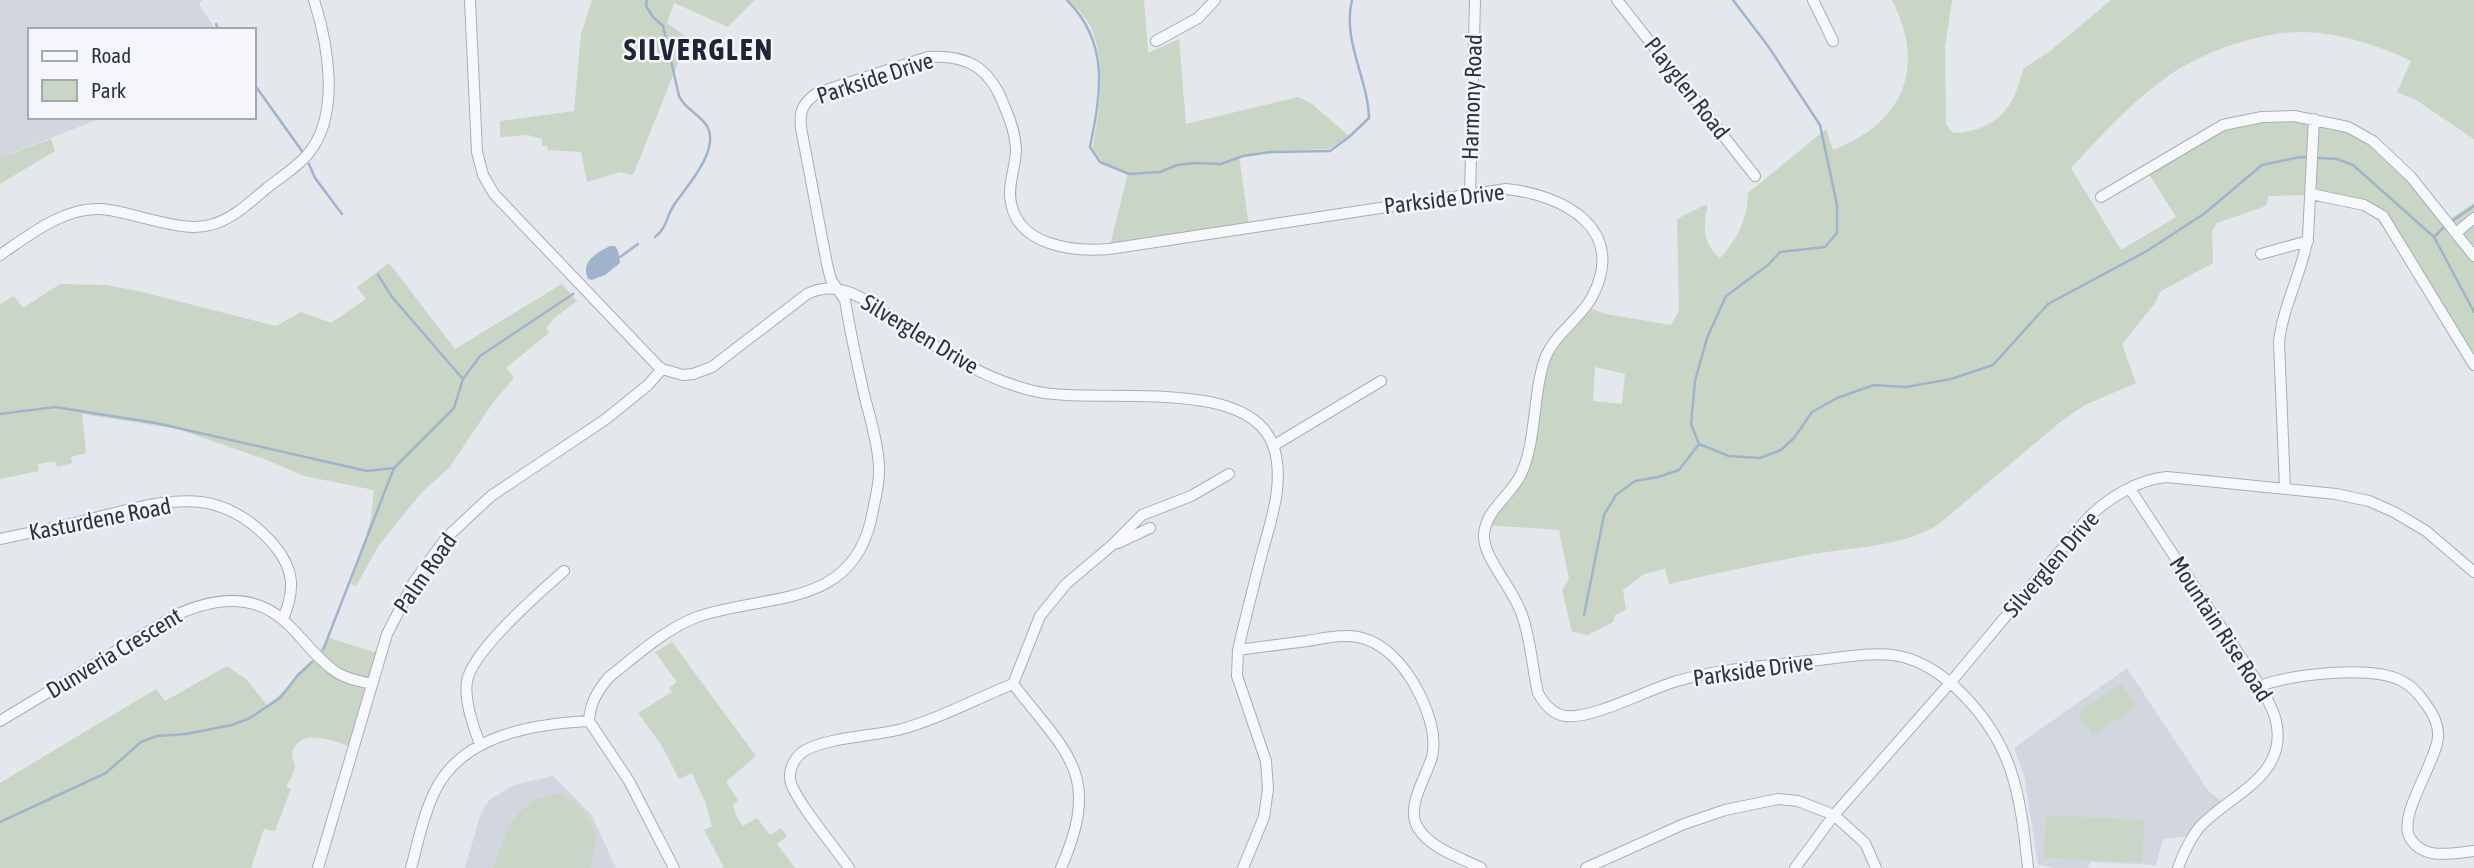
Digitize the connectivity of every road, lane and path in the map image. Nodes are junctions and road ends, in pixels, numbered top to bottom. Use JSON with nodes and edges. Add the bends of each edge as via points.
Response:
{"nodes":[{"id":1,"x":314,"y":0,"type":"edge"},
{"id":2,"x":470,"y":0,"type":"edge"},
{"id":3,"x":1215,"y":0,"type":"edge"},
{"id":4,"x":1475,"y":0,"type":"edge"},
{"id":5,"x":1617,"y":0,"type":"edge"},
{"id":6,"x":1813,"y":0,"type":"edge"},
{"id":7,"x":1156,"y":41,"type":"dead end"},
{"id":8,"x":1833,"y":41,"type":"dead end"},
{"id":9,"x":2315,"y":119,"type":"junction"},
{"id":10,"x":1755,"y":176,"type":"dead end"},
{"id":11,"x":1470,"y":194,"type":"junction"},
{"id":12,"x":2311,"y":194,"type":"junction"},
{"id":13,"x":2101,"y":197,"type":"dead end"},
{"id":14,"x":2474,"y":218,"type":"edge"},
{"id":15,"x":2456,"y":233,"type":"junction"},
{"id":16,"x":2308,"y":241,"type":"junction"},
{"id":17,"x":2261,"y":254,"type":"dead end"},
{"id":18,"x":0,"y":255,"type":"edge"},
{"id":19,"x":2474,"y":256,"type":"edge"},
{"id":20,"x":839,"y":289,"type":"junction"},
{"id":21,"x":2474,"y":365,"type":"edge"},
{"id":22,"x":663,"y":369,"type":"junction"},
{"id":23,"x":1381,"y":381,"type":"dead end"},
{"id":24,"x":1273,"y":446,"type":"junction"},
{"id":25,"x":1229,"y":474,"type":"dead end"},
{"id":26,"x":2285,"y":488,"type":"junction"},
{"id":27,"x":2130,"y":489,"type":"junction"},
{"id":28,"x":1150,"y":527,"type":"dead end"},
{"id":29,"x":0,"y":539,"type":"edge"},
{"id":30,"x":1111,"y":546,"type":"junction"},
{"id":31,"x":564,"y":571,"type":"dead end"},
{"id":32,"x":2474,"y":572,"type":"edge"},
{"id":33,"x":283,"y":619,"type":"junction"},
{"id":34,"x":1238,"y":650,"type":"junction"},
{"id":35,"x":1950,"y":683,"type":"junction"},
{"id":36,"x":372,"y":684,"type":"junction"},
{"id":37,"x":1013,"y":684,"type":"junction"},
{"id":38,"x":2260,"y":686,"type":"junction"},
{"id":39,"x":0,"y":721,"type":"edge"},
{"id":40,"x":589,"y":721,"type":"junction"},
{"id":41,"x":480,"y":744,"type":"junction"},
{"id":42,"x":1834,"y":815,"type":"junction"},
{"id":43,"x":2474,"y":851,"type":"edge"},
{"id":44,"x":318,"y":868,"type":"edge"},
{"id":45,"x":411,"y":868,"type":"edge"},
{"id":46,"x":674,"y":868,"type":"edge"},
{"id":47,"x":849,"y":868,"type":"edge"},
{"id":48,"x":1061,"y":868,"type":"edge"},
{"id":49,"x":1242,"y":868,"type":"edge"},
{"id":50,"x":1480,"y":868,"type":"edge"},
{"id":51,"x":1586,"y":868,"type":"edge"},
{"id":52,"x":1795,"y":868,"type":"edge"},
{"id":53,"x":1876,"y":868,"type":"edge"},
{"id":54,"x":2028,"y":868,"type":"edge"},
{"id":55,"x":2178,"y":868,"type":"edge"}],
"edges":[{"from":1,"to":18,"type":"street","via":[[330,88],[316,141],[300,163],[241,210],[209,226],[86,209],[54,221]]},
{"from":2,"to":22,"type":"street","via":[[477,152],[488,185]]},
{"from":3,"to":7,"type":"street","via":[[1198,18]]},
{"from":4,"to":11,"type":"street","name":"Harmony Road"},
{"from":5,"to":10,"type":"street","name":"Playglen Road"},
{"from":6,"to":8,"type":"street"},
{"from":9,"to":12,"type":"street"},
{"from":9,"to":13,"type":"street","via":[[2262,117],[2223,125]]},
{"from":9,"to":15,"type":"street","via":[[2348,127],[2373,141],[2411,177]]},
{"from":11,"to":20,"type":"street","name":"Parkside Drive","via":[[1109,249],[1060,247],[1032,234],[1014,213],[1010,192],[1015,164],[1013,128],[995,83],[970,62],[928,57],[817,93],[801,111],[827,264]]},
{"from":11,"to":35,"type":"street","name":"Parkside Drive","via":[[1506,189],[1557,201],[1591,227],[1602,252],[1600,276],[1591,298],[1548,353],[1525,466],[1491,514],[1484,535],[1521,613],[1538,693],[1550,709],[1573,716],[1714,672],[1885,655],[1920,663]]},
{"from":12,"to":16,"type":"street"},
{"from":12,"to":21,"type":"street","via":[[2364,205],[2384,216]]},
{"from":14,"to":15,"type":"street"},
{"from":15,"to":19,"type":"street"},
{"from":16,"to":17,"type":"street"},
{"from":16,"to":26,"type":"street","via":[[2278,341]]},
{"from":20,"to":22,"type":"street","name":"Silverglen Drive","via":[[807,294],[712,367],[683,375]]},
{"from":20,"to":24,"type":"street","name":"Silverglen Drive","via":[[867,301],[955,360],[1017,386],[1063,396],[1133,395],[1221,405],[1257,422]]},
{"from":20,"to":40,"type":"street","via":[[879,467],[861,547],[842,572],[809,592],[695,618],[664,636],[609,677],[595,697]]},
{"from":22,"to":36,"type":"street","name":"Palm Road","via":[[606,419],[491,496],[446,538],[394,616]]},
{"from":23,"to":24,"type":"street"},
{"from":24,"to":34,"type":"street","via":[[1278,477],[1274,505]]},
{"from":25,"to":30,"type":"street","via":[[1142,516]]},
{"from":26,"to":27,"type":"street","name":"Silverglen Drive","via":[[2167,477]]},
{"from":26,"to":32,"type":"street","name":"Silverglen Drive","via":[[2352,496],[2383,506],[2426,531]]},
{"from":27,"to":35,"type":"street","name":"Silverglen Drive","via":[[2088,518]]},
{"from":27,"to":38,"type":"street","name":"Mountain Rise Road"},
{"from":28,"to":30,"type":"street"},
{"from":29,"to":33,"type":"street","name":"Kasturdene Road","via":[[166,504],[218,506],[261,530],[276,548],[293,586]]},
{"from":30,"to":37,"type":"street","via":[[1046,606]]},
{"from":31,"to":41,"type":"street","via":[[496,636],[472,666],[466,690]]},
{"from":33,"to":36,"type":"street","name":"Dunveria Crescent","via":[[333,670]]},
{"from":33,"to":39,"type":"street","name":"Dunveria Crescent","via":[[264,607],[234,600],[194,607]]},
{"from":34,"to":49,"type":"street","via":[[1237,676],[1266,761],[1268,789],[1264,817]]},
{"from":34,"to":50,"type":"street","via":[[1345,636],[1372,642],[1390,653],[1419,692],[1433,734],[1432,756],[1414,811],[1418,828],[1435,844]]},
{"from":35,"to":42,"type":"street","name":"Silverglen Drive"},
{"from":35,"to":54,"type":"street","via":[[1982,714],[2005,752]]},
{"from":36,"to":44,"type":"street","name":"Palm Road"},
{"from":37,"to":47,"type":"street","via":[[900,729],[802,752],[790,777],[795,793]]},
{"from":37,"to":48,"type":"street","via":[[1051,730],[1079,784],[1078,824]]},
{"from":38,"to":43,"type":"street","via":[[2301,676],[2351,673],[2384,674],[2411,686],[2436,719],[2438,737],[2408,818],[2408,833],[2430,854]]},
{"from":38,"to":55,"type":"street","name":"Mountain Rise Road","via":[[2276,718],[2273,757],[2258,781],[2198,829]]},
{"from":40,"to":41,"type":"street","via":[[527,729]]},
{"from":40,"to":46,"type":"street","via":[[629,780]]},
{"from":41,"to":45,"type":"street","via":[[457,762],[436,788]]},
{"from":42,"to":51,"type":"street","via":[[1798,801],[1760,802],[1684,824]]},
{"from":42,"to":52,"type":"street","name":"Silverglen Drive"},
{"from":42,"to":53,"type":"street","via":[[1865,843]]}]}
